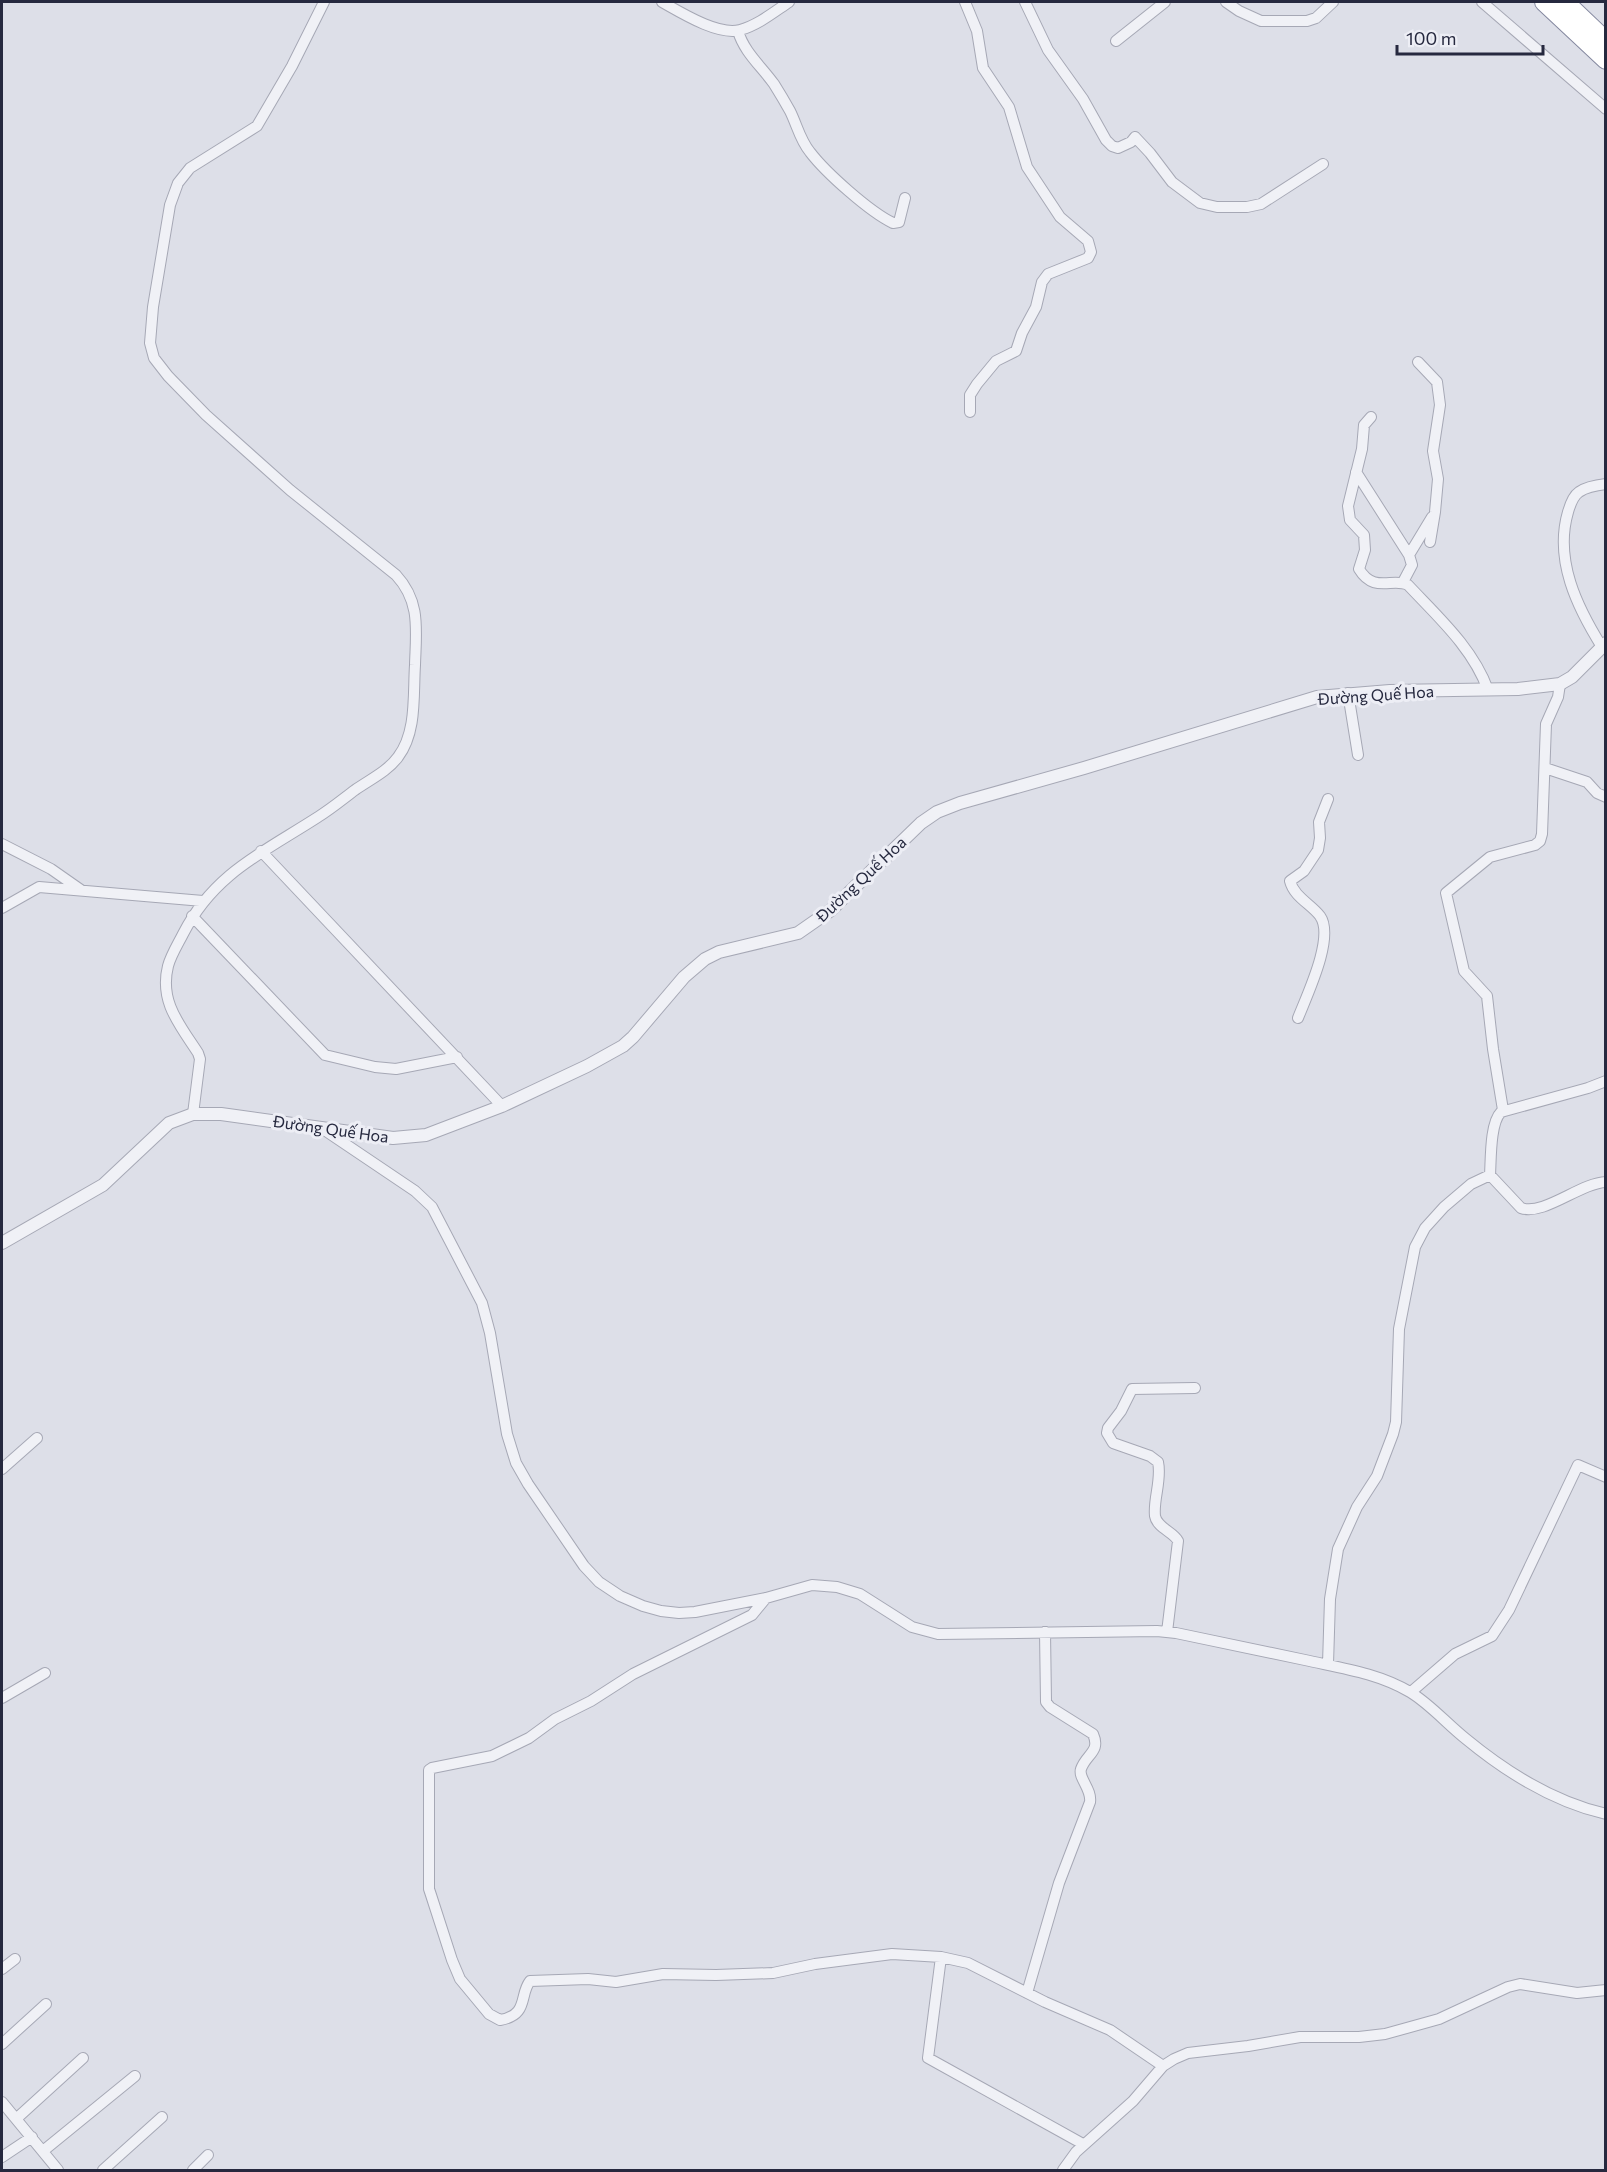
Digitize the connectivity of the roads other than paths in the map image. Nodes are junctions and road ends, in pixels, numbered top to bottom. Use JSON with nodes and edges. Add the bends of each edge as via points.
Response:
{"nodes":[{"id":1,"x":324,"y":2,"type":"edge"},
{"id":2,"x":662,"y":2,"type":"edge"},
{"id":3,"x":789,"y":2,"type":"edge"},
{"id":4,"x":965,"y":2,"type":"edge"},
{"id":5,"x":1025,"y":2,"type":"edge"},
{"id":6,"x":1165,"y":2,"type":"edge"},
{"id":7,"x":1226,"y":2,"type":"edge"},
{"id":8,"x":1333,"y":2,"type":"edge"},
{"id":9,"x":1482,"y":2,"type":"edge"},
{"id":10,"x":1544,"y":2,"type":"edge"},
{"id":11,"x":1565,"y":2,"type":"edge"},
{"id":12,"x":738,"y":31,"type":"junction"},
{"id":13,"x":1605,"y":41,"type":"edge"},
{"id":14,"x":1116,"y":42,"type":"dead end"},
{"id":15,"x":1605,"y":60,"type":"edge"},
{"id":16,"x":1605,"y":109,"type":"edge"},
{"id":17,"x":1323,"y":164,"type":"dead end"},
{"id":18,"x":905,"y":198,"type":"dead end"},
{"id":19,"x":1418,"y":362,"type":"dead end"},
{"id":20,"x":970,"y":412,"type":"dead end"},
{"id":21,"x":1371,"y":417,"type":"dead end"},
{"id":22,"x":1356,"y":472,"type":"junction"},
{"id":23,"x":1605,"y":484,"type":"edge"},
{"id":24,"x":1436,"y":512,"type":"junction"},
{"id":25,"x":1430,"y":542,"type":"dead end"},
{"id":26,"x":1409,"y":555,"type":"junction"},
{"id":27,"x":1403,"y":582,"type":"junction"},
{"id":28,"x":1604,"y":645,"type":"edge"},
{"id":29,"x":1560,"y":684,"type":"junction"},
{"id":30,"x":1488,"y":690,"type":"junction"},
{"id":31,"x":1348,"y":693,"type":"junction"},
{"id":32,"x":1358,"y":755,"type":"dead end"},
{"id":33,"x":1545,"y":768,"type":"junction"},
{"id":34,"x":1605,"y":797,"type":"edge"},
{"id":35,"x":1328,"y":799,"type":"dead end"},
{"id":36,"x":2,"y":844,"type":"edge"},
{"id":37,"x":261,"y":851,"type":"junction"},
{"id":38,"x":84,"y":892,"type":"junction"},
{"id":39,"x":202,"y":901,"type":"junction"},
{"id":40,"x":2,"y":908,"type":"edge"},
{"id":41,"x":192,"y":916,"type":"junction"},
{"id":42,"x":1298,"y":1018,"type":"dead end"},
{"id":43,"x":457,"y":1057,"type":"junction"},
{"id":44,"x":1605,"y":1081,"type":"edge"},
{"id":45,"x":502,"y":1106,"type":"junction"},
{"id":46,"x":1503,"y":1110,"type":"junction"},
{"id":47,"x":193,"y":1114,"type":"junction"},
{"id":48,"x":321,"y":1127,"type":"junction"},
{"id":49,"x":1490,"y":1175,"type":"junction"},
{"id":50,"x":1605,"y":1182,"type":"edge"},
{"id":51,"x":2,"y":1243,"type":"edge"},
{"id":52,"x":1195,"y":1388,"type":"dead end"},
{"id":53,"x":37,"y":1437,"type":"dead end"},
{"id":54,"x":2,"y":1468,"type":"edge"},
{"id":55,"x":1605,"y":1477,"type":"edge"},
{"id":56,"x":766,"y":1598,"type":"junction"},
{"id":57,"x":1045,"y":1632,"type":"junction"},
{"id":58,"x":1167,"y":1632,"type":"junction"},
{"id":59,"x":1328,"y":1664,"type":"junction"},
{"id":60,"x":45,"y":1673,"type":"dead end"},
{"id":61,"x":1411,"y":1692,"type":"junction"},
{"id":62,"x":2,"y":1698,"type":"edge"},
{"id":63,"x":1605,"y":1814,"type":"edge"},
{"id":64,"x":941,"y":1957,"type":"junction"},
{"id":65,"x":15,"y":1959,"type":"dead end"},
{"id":66,"x":2,"y":1969,"type":"edge"},
{"id":67,"x":1605,"y":1990,"type":"edge"},
{"id":68,"x":1027,"y":1993,"type":"junction"},
{"id":69,"x":46,"y":2004,"type":"dead end"},
{"id":70,"x":2,"y":2044,"type":"edge"},
{"id":71,"x":83,"y":2058,"type":"dead end"},
{"id":72,"x":1163,"y":2066,"type":"junction"},
{"id":73,"x":135,"y":2076,"type":"dead end"},
{"id":74,"x":2,"y":2102,"type":"edge"},
{"id":75,"x":162,"y":2117,"type":"dead end"},
{"id":76,"x":16,"y":2119,"type":"junction"},
{"id":77,"x":32,"y":2137,"type":"junction"},
{"id":78,"x":1083,"y":2144,"type":"junction"},
{"id":79,"x":43,"y":2151,"type":"junction"},
{"id":80,"x":208,"y":2155,"type":"dead end"},
{"id":81,"x":2,"y":2157,"type":"edge"},
{"id":82,"x":58,"y":2170,"type":"edge"},
{"id":83,"x":103,"y":2170,"type":"edge"},
{"id":84,"x":193,"y":2170,"type":"edge"},
{"id":85,"x":1063,"y":2170,"type":"edge"}],
"edges":[{"from":1,"to":37,"type":"street","via":[[257,126],[199,161],[178,183],[170,205],[150,328],[154,358],[168,376],[290,490],[396,575],[411,596],[415,610],[412,721],[398,758],[318,817]]},
{"from":2,"to":12,"type":"street","via":[[718,28]]},
{"from":3,"to":12,"type":"street"},
{"from":4,"to":20,"type":"street","via":[[977,31],[983,68],[1009,107],[1027,167],[1060,217],[1088,241],[1091,252],[1088,258],[1044,278],[1016,351],[996,361],[977,384],[970,395]]},
{"from":5,"to":17,"type":"street","via":[[1048,50],[1112,146],[1118,148],[1135,137],[1172,182],[1200,203],[1234,208],[1261,204]]},
{"from":6,"to":14,"type":"street"},
{"from":7,"to":8,"type":"street","via":[[1261,21],[1307,21]]},
{"from":9,"to":16,"type":"street"},
{"from":10,"to":15,"type":"highway"},
{"from":11,"to":13,"type":"highway"},
{"from":12,"to":18,"type":"street","via":[[745,48],[791,113],[810,153],[846,189],[893,224],[899,222]]},
{"from":19,"to":24,"type":"street","via":[[1437,382],[1440,405],[1433,451],[1438,479]]},
{"from":21,"to":22,"type":"street","via":[[1364,424]]},
{"from":22,"to":26,"type":"street"},
{"from":22,"to":27,"type":"street","via":[[1348,506],[1350,520],[1364,535],[1365,550],[1359,569],[1379,584]]},
{"from":23,"to":28,"type":"street","via":[[1574,496],[1562,540],[1565,565],[1581,613]]},
{"from":24,"to":25,"type":"street"},
{"from":24,"to":26,"type":"street"},
{"from":26,"to":27,"type":"street","via":[[1412,565]]},
{"from":27,"to":30,"type":"street","via":[[1471,655]]},
{"from":28,"to":29,"type":"street"},
{"from":29,"to":30,"type":"street","name":"Đường Quế Hoa"},
{"from":29,"to":33,"type":"street","via":[[1546,724]]},
{"from":30,"to":31,"type":"street","name":"Đường Quế Hoa"},
{"from":31,"to":32,"type":"street"},
{"from":31,"to":45,"type":"street","name":"Đường Quế Hoa","via":[[1280,707],[937,812],[817,921],[798,933],[705,959],[623,1046]]},
{"from":33,"to":34,"type":"street","via":[[1587,782]]},
{"from":33,"to":46,"type":"street","via":[[1540,841],[1490,857],[1446,893],[1464,971],[1487,996]]},
{"from":35,"to":42,"type":"street","via":[[1319,822],[1318,850],[1304,871],[1290,881],[1297,895],[1322,919],[1324,927],[1323,947]]},
{"from":36,"to":38,"type":"street","via":[[51,869]]},
{"from":37,"to":39,"type":"street"},
{"from":37,"to":43,"type":"street"},
{"from":38,"to":39,"type":"street"},
{"from":38,"to":40,"type":"street","via":[[39,887]]},
{"from":39,"to":41,"type":"street"},
{"from":41,"to":43,"type":"street","via":[[325,1055],[396,1069]]},
{"from":41,"to":47,"type":"street","via":[[168,967],[166,992],[171,1013],[200,1059]]},
{"from":43,"to":45,"type":"street"},
{"from":44,"to":46,"type":"street"},
{"from":45,"to":48,"type":"street","name":"Đường Quế Hoa","via":[[410,1138]]},
{"from":46,"to":49,"type":"street","via":[[1496,1117]]},
{"from":47,"to":48,"type":"street","name":"Đường Quế Hoa"},
{"from":47,"to":51,"type":"street","name":"Đường Quế Hoa","via":[[170,1123],[103,1185]]},
{"from":48,"to":56,"type":"street","via":[[432,1206],[482,1303],[516,1463],[584,1566],[599,1582],[620,1596],[661,1611],[694,1612]]},
{"from":49,"to":50,"type":"street","via":[[1527,1210]]},
{"from":49,"to":59,"type":"street","via":[[1471,1184],[1444,1207],[1425,1228],[1415,1247],[1399,1329],[1393,1434],[1377,1476],[1357,1507],[1338,1549],[1330,1599]]},
{"from":52,"to":58,"type":"street","via":[[1132,1389],[1107,1433],[1113,1443],[1158,1462],[1155,1517],[1178,1541]]},
{"from":53,"to":54,"type":"street"},
{"from":55,"to":61,"type":"street","via":[[1578,1465],[1496,1632],[1455,1654]]},
{"from":56,"to":57,"type":"street","via":[[825,1585],[860,1594],[912,1627],[938,1634]]},
{"from":56,"to":64,"type":"street","via":[[752,1616],[633,1674],[529,1738],[492,1756],[429,1770],[429,1889],[460,1979],[489,2014],[500,2020],[511,2016],[524,2003],[530,1981],[616,1982],[663,1974],[772,1973],[892,1954]]},
{"from":57,"to":58,"type":"street"},
{"from":57,"to":68,"type":"street","via":[[1047,1702],[1094,1734],[1096,1747],[1081,1769],[1091,1798],[1059,1883]]},
{"from":58,"to":59,"type":"street"},
{"from":59,"to":61,"type":"street","via":[[1371,1675]]},
{"from":60,"to":62,"type":"street"},
{"from":61,"to":63,"type":"street","via":[[1508,1770],[1579,1806]]},
{"from":64,"to":68,"type":"street","via":[[968,1963]]},
{"from":64,"to":78,"type":"street","via":[[928,2058]]},
{"from":65,"to":66,"type":"street"},
{"from":67,"to":72,"type":"street","via":[[1577,1993],[1520,1984],[1405,2030],[1359,2037],[1300,2037],[1188,2053]]},
{"from":68,"to":72,"type":"street","via":[[1110,2030]]},
{"from":69,"to":70,"type":"street"},
{"from":71,"to":76,"type":"street"},
{"from":72,"to":78,"type":"street","via":[[1133,2101]]},
{"from":73,"to":79,"type":"street"},
{"from":74,"to":76,"type":"street"},
{"from":75,"to":83,"type":"street"},
{"from":76,"to":77,"type":"street"},
{"from":77,"to":79,"type":"street"},
{"from":77,"to":81,"type":"street"},
{"from":78,"to":85,"type":"street"},
{"from":79,"to":82,"type":"street"},
{"from":80,"to":84,"type":"street"}]}
